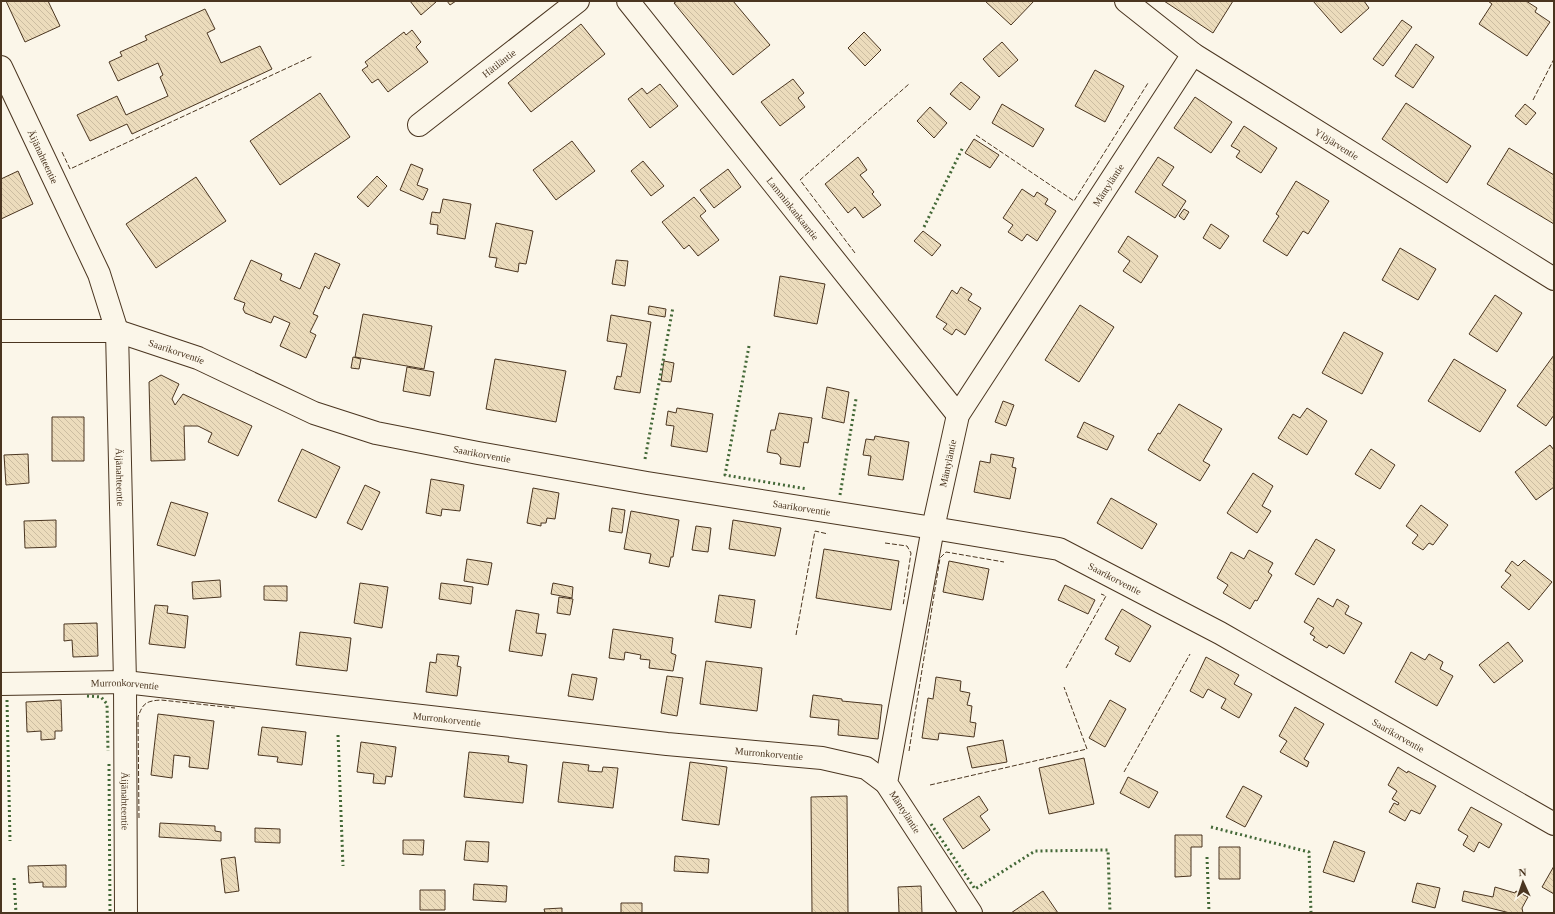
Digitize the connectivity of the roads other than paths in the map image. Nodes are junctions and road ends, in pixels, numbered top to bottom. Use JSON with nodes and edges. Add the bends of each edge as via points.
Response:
{"nodes":[{"id":1,"x":578,"y":1,"type":"edge"},
{"id":2,"x":628,"y":1,"type":"edge"},
{"id":3,"x":1126,"y":1,"type":"edge"},
{"id":4,"x":1193,"y":54,"type":"junction"},
{"id":5,"x":1,"y":67,"type":"edge"},
{"id":6,"x":419,"y":126,"type":"dead end"},
{"id":7,"x":1554,"y":279,"type":"edge"},
{"id":8,"x":117,"y":330,"type":"junction"},
{"id":9,"x":1,"y":331,"type":"edge"},
{"id":10,"x":958,"y":415,"type":"junction"},
{"id":11,"x":933,"y":528,"type":"junction"},
{"id":12,"x":125,"y":682,"type":"junction"},
{"id":13,"x":1,"y":684,"type":"edge"},
{"id":14,"x":886,"y":783,"type":"junction"},
{"id":15,"x":1554,"y":824,"type":"edge"},
{"id":16,"x":126,"y":913,"type":"edge"},
{"id":17,"x":971,"y":913,"type":"edge"}],
"edges":[{"from":1,"to":6,"type":"street","name":"Hätiläntie"},
{"from":2,"to":10,"type":"street","name":"Lamminkankaantie"},
{"from":3,"to":4,"type":"street","name":"Ylöjärventie"},
{"from":4,"to":7,"type":"street","name":"Ylöjärventie"},
{"from":4,"to":10,"type":"street","name":"Mäntyläntie"},
{"from":5,"to":8,"type":"street","name":"Äijänahteentie","via":[[99,274]]},
{"from":8,"to":9,"type":"street","name":"Saarikorventie"},
{"from":8,"to":11,"type":"street","name":"Saarikorventie","via":[[198,358],[314,413],[376,433],[647,483]]},
{"from":8,"to":12,"type":"street","name":"Äijänahteentie"},
{"from":10,"to":11,"type":"street","name":"Mäntyläntie"},
{"from":11,"to":14,"type":"street","name":"Mäntyläntie"},
{"from":11,"to":15,"type":"street","name":"Saarikorventie","via":[[1059,549],[1220,633]]},
{"from":12,"to":13,"type":"street","name":"Murronkorventie"},
{"from":12,"to":14,"type":"street","name":"Murronkorventie","via":[[667,744],[822,758],[866,768]]},
{"from":12,"to":16,"type":"street","name":"Äijänahteentie"},
{"from":14,"to":17,"type":"street","name":"Mäntyläntie"}]}
